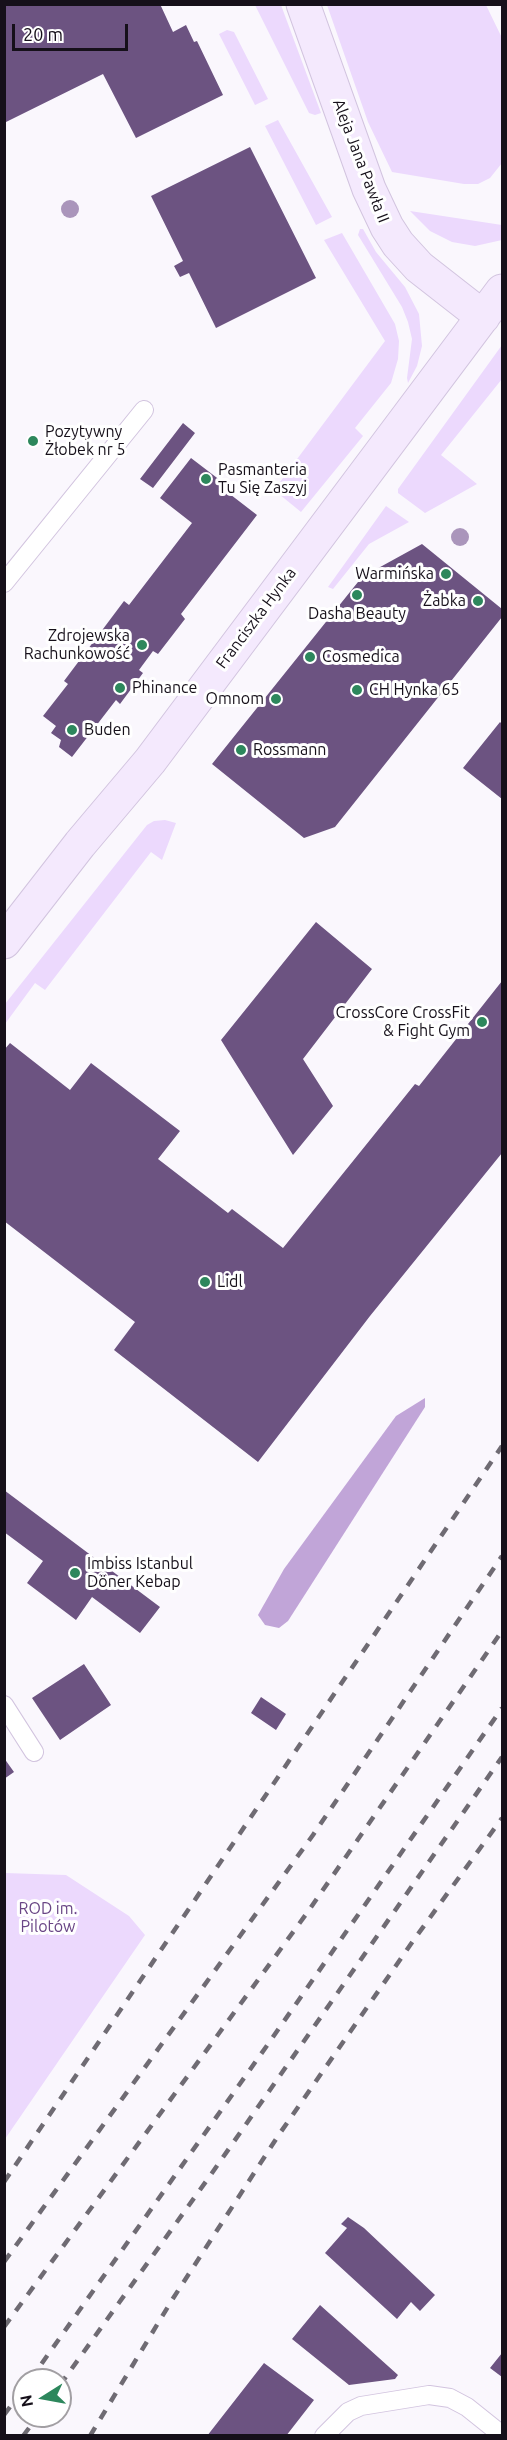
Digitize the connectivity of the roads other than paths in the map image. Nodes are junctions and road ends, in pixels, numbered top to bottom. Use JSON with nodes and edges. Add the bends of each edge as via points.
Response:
{"nodes":[{"id":1,"x":303,"y":4,"type":"edge"},
{"id":2,"x":502,"y":291,"type":"edge"},
{"id":3,"x":483,"y":317,"type":"junction"},
{"id":4,"x":144,"y":410,"type":"dead end"},
{"id":5,"x":4,"y":583,"type":"edge"},
{"id":6,"x":4,"y":942,"type":"edge"},
{"id":7,"x":4,"y":1705,"type":"edge"},
{"id":8,"x":34,"y":1752,"type":"dead end"},
{"id":9,"x":502,"y":2435,"type":"edge"},
{"id":10,"x":324,"y":2436,"type":"edge"}],
"edges":[{"from":1,"to":3,"type":"street","name":"Aleja Jana Pawła II","via":[[369,189],[387,227],[419,267]]},
{"from":2,"to":3,"type":"street","name":"Franciszka Hynka"},
{"from":3,"to":6,"type":"street","name":"Franciszka Hynka","via":[[150,761]]},
{"from":4,"to":5,"type":"lane"},
{"from":7,"to":8,"type":"lane"},
{"from":9,"to":10,"type":"lane","via":[[467,2407],[450,2398],[429,2395],[361,2406],[348,2412]]}]}
